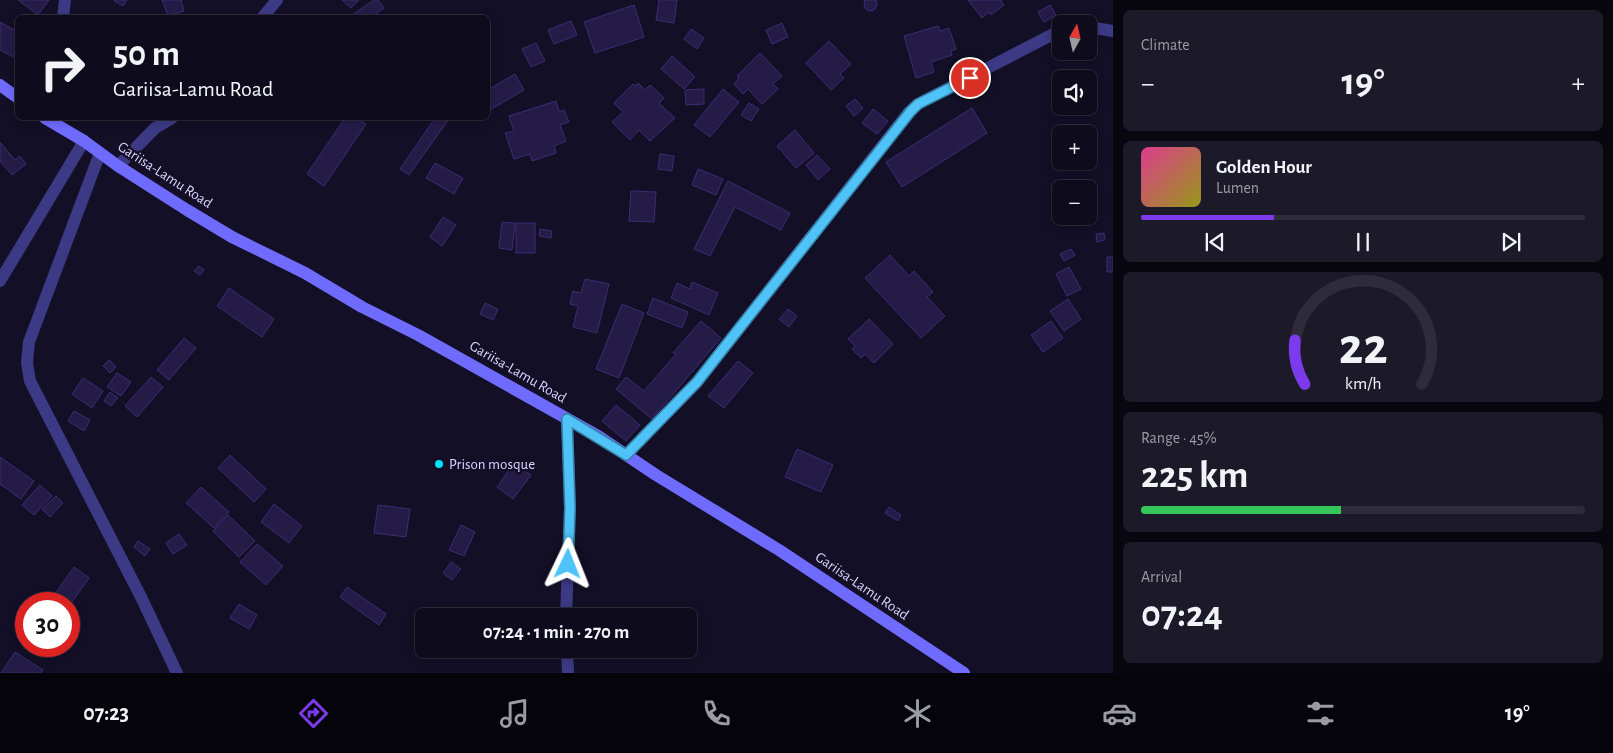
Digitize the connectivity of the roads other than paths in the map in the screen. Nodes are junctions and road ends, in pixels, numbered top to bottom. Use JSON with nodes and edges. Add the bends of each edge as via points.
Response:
{"nodes":[{"id":1,"x":65,"y":0,"type":"edge"},
{"id":2,"x":277,"y":0,"type":"edge"},
{"id":3,"x":63,"y":15,"type":"edge"},
{"id":4,"x":264,"y":15,"type":"edge"},
{"id":5,"x":1098,"y":28,"type":"edge"},
{"id":6,"x":1113,"y":31,"type":"edge"},
{"id":7,"x":1052,"y":35,"type":"edge"},
{"id":8,"x":0,"y":85,"type":"edge"},
{"id":9,"x":15,"y":96,"type":"edge"},
{"id":10,"x":50,"y":120,"type":"edge"},
{"id":11,"x":169,"y":120,"type":"edge"},
{"id":12,"x":84,"y":141,"type":"junction"},
{"id":13,"x":100,"y":153,"type":"junction"},
{"id":14,"x":118,"y":166,"type":"junction"},
{"id":15,"x":0,"y":281,"type":"edge"},
{"id":16,"x":567,"y":419,"type":"junction"},
{"id":17,"x":626,"y":455,"type":"junction"},
{"id":18,"x":566,"y":608,"type":"edge"},
{"id":19,"x":567,"y":658,"type":"edge"},
{"id":20,"x":177,"y":673,"type":"edge"},
{"id":21,"x":568,"y":673,"type":"edge"},
{"id":22,"x":964,"y":673,"type":"edge"}],
"edges":[{"from":1,"to":3,"type":"street"},
{"from":2,"to":4,"type":"street"},
{"from":5,"to":6,"type":"street"},
{"from":7,"to":17,"type":"street","via":[[918,104],[697,382]]},
{"from":8,"to":9,"type":"street"},
{"from":10,"to":12,"type":"street","name":"Gariisa-Lamu Road"},
{"from":11,"to":14,"type":"street","via":[[155,128]]},
{"from":12,"to":13,"type":"street","name":"Gariisa-Lamu Road"},
{"from":12,"to":15,"type":"street"},
{"from":13,"to":14,"type":"street","name":"Gariisa-Lamu Road"},
{"from":13,"to":20,"type":"street","via":[[39,312],[29,342],[27,362],[30,381]]},
{"from":14,"to":16,"type":"street","name":"Gariisa-Lamu Road","via":[[232,237],[305,273]]},
{"from":16,"to":17,"type":"street","name":"Gariisa-Lamu Road"},
{"from":16,"to":18,"type":"street","via":[[570,508]]},
{"from":17,"to":22,"type":"street","name":"Gariisa-Lamu Road","via":[[779,550]]},
{"from":19,"to":21,"type":"street"}]}
